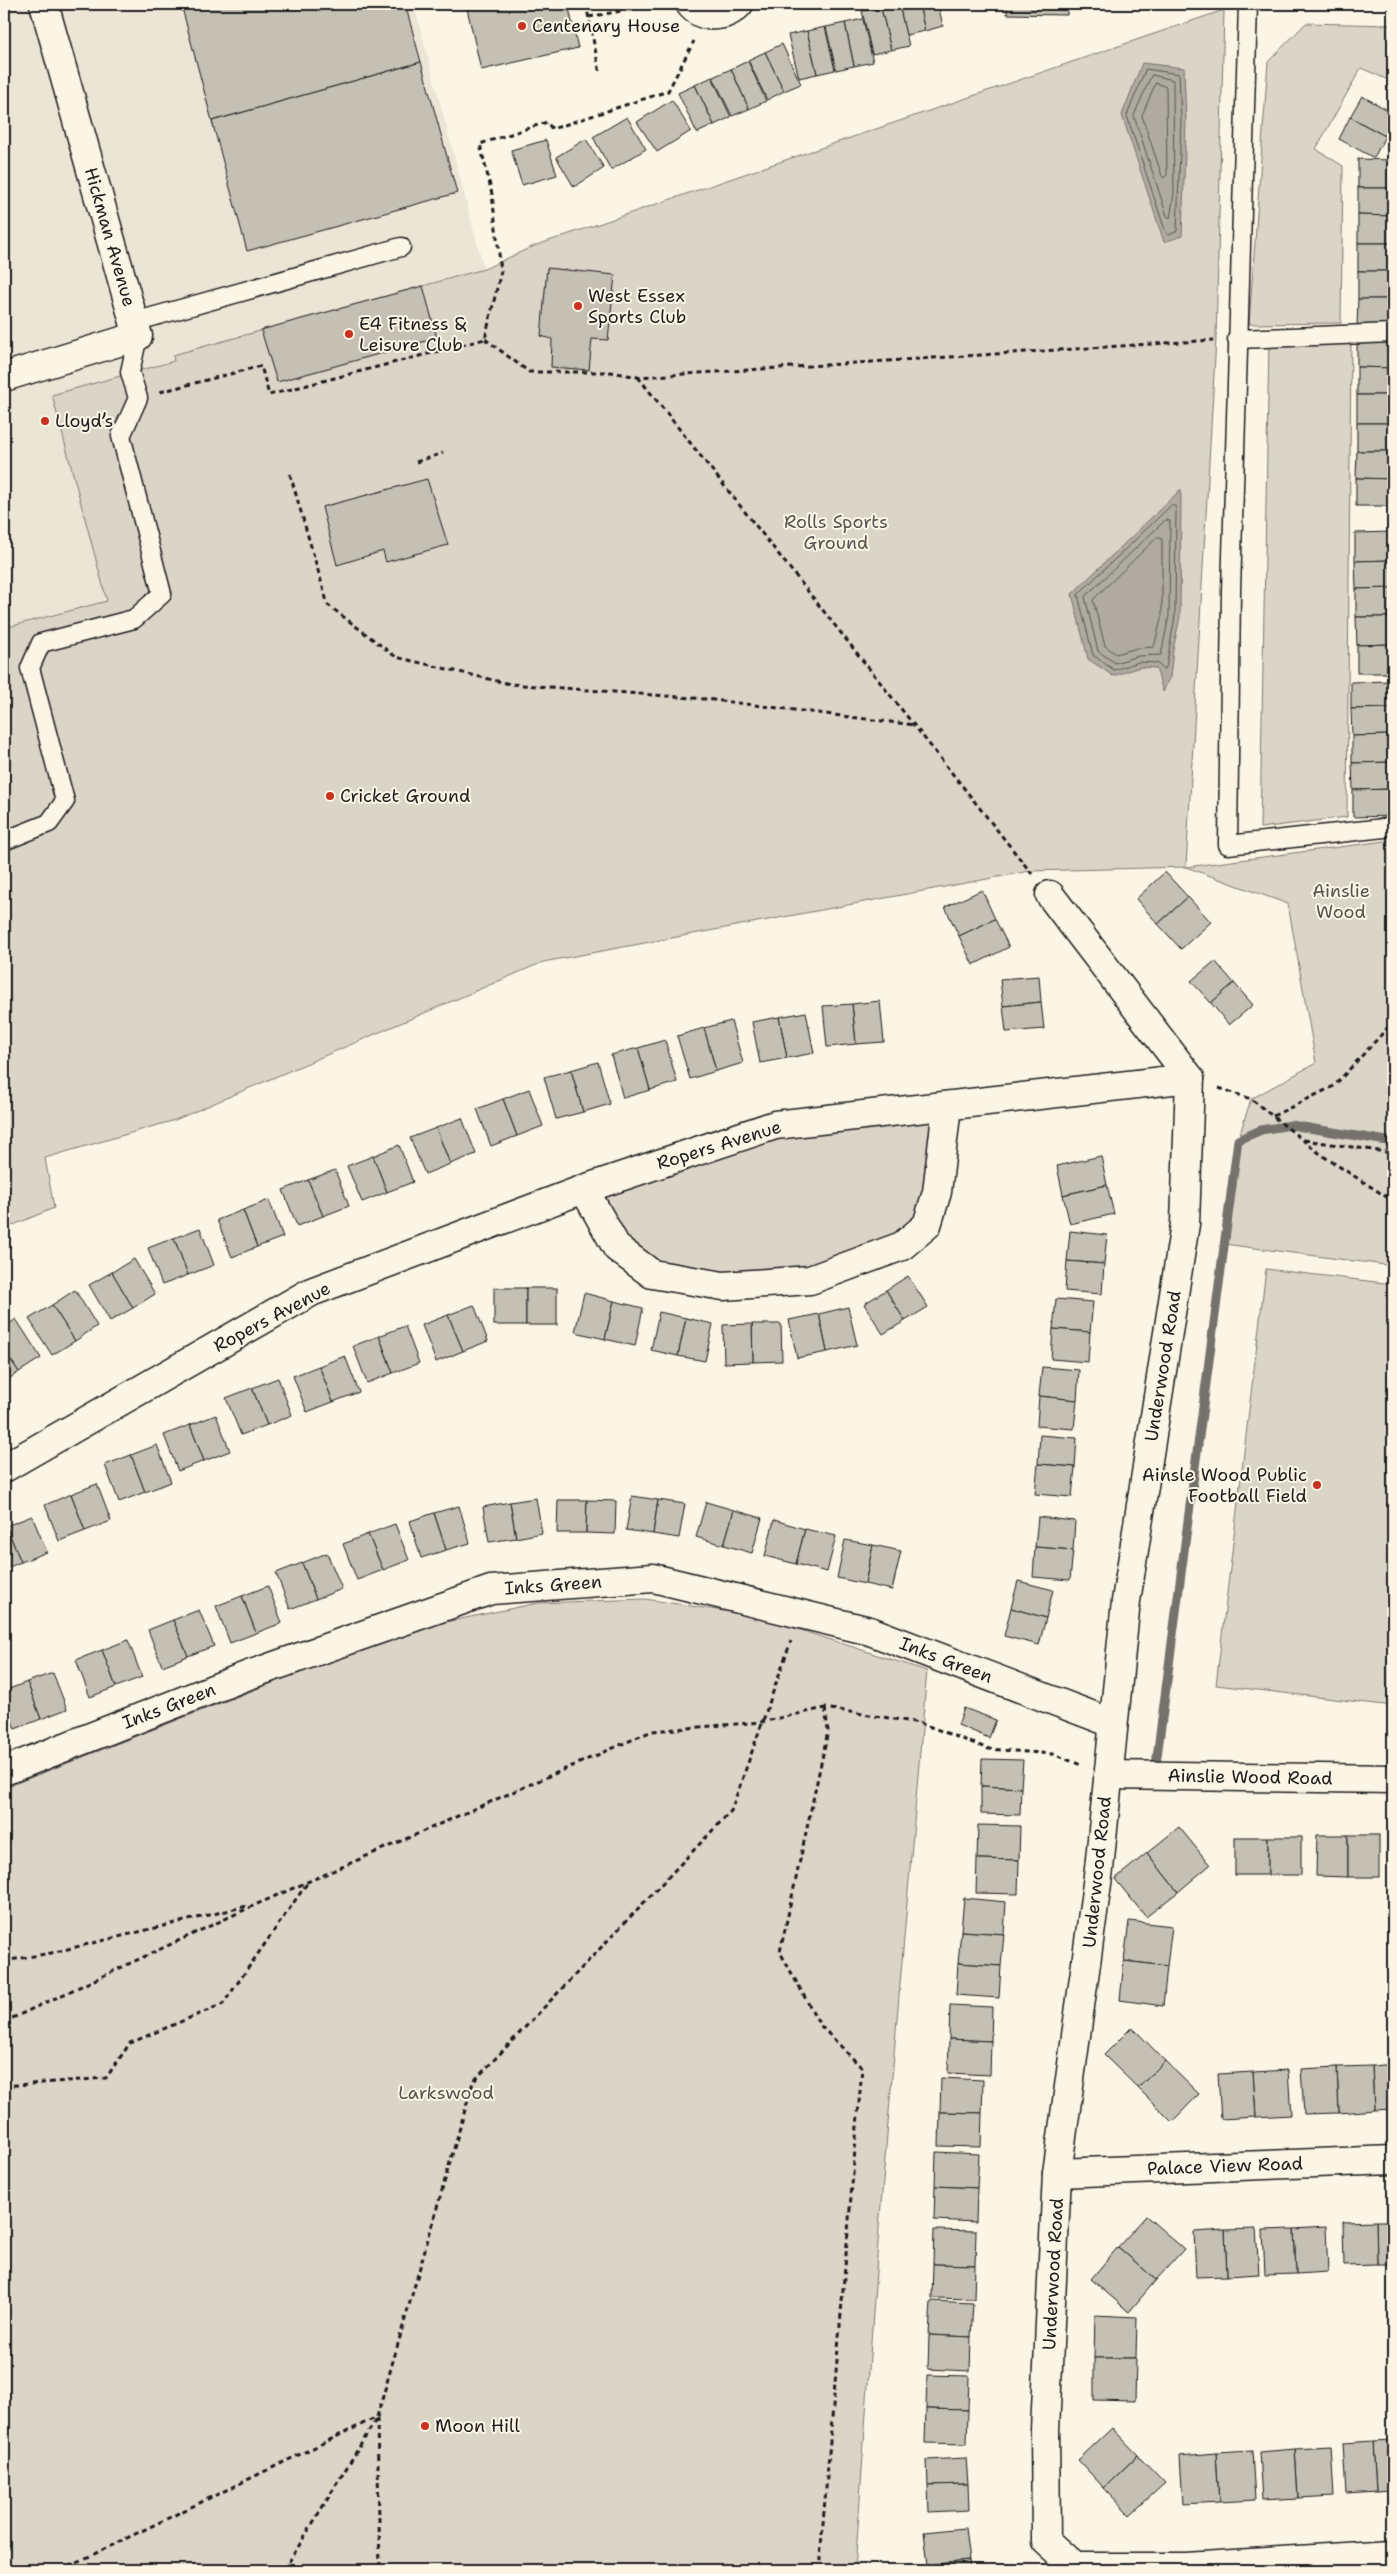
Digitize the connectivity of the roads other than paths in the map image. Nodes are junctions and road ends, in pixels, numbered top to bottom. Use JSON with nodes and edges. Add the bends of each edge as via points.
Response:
{"nodes":[{"id":1,"x":44,"y":4,"type":"edge"},
{"id":2,"x":690,"y":4,"type":"edge"},
{"id":3,"x":739,"y":4,"type":"edge"},
{"id":4,"x":1248,"y":4,"type":"edge"},
{"id":5,"x":401,"y":248,"type":"dead end"},
{"id":6,"x":136,"y":329,"type":"junction"},
{"id":7,"x":1393,"y":333,"type":"edge"},
{"id":8,"x":1237,"y":339,"type":"junction"},
{"id":9,"x":4,"y":377,"type":"edge"},
{"id":10,"x":1393,"y":827,"type":"edge"},
{"id":11,"x":4,"y":841,"type":"edge"},
{"id":12,"x":1050,"y":895,"type":"dead end"},
{"id":13,"x":1190,"y":1078,"type":"junction"},
{"id":14,"x":947,"y":1106,"type":"junction"},
{"id":15,"x":584,"y":1189,"type":"junction"},
{"id":16,"x":4,"y":1468,"type":"edge"},
{"id":17,"x":1112,"y":1723,"type":"junction"},
{"id":18,"x":4,"y":1771,"type":"edge"},
{"id":19,"x":1108,"y":1775,"type":"junction"},
{"id":20,"x":1393,"y":1779,"type":"edge"},
{"id":21,"x":1393,"y":2160,"type":"edge"},
{"id":22,"x":1058,"y":2173,"type":"junction"},
{"id":23,"x":1393,"y":2554,"type":"edge"}],
"edges":[{"from":1,"to":6,"type":"street","name":"Hickman Avenue"},
{"from":2,"to":3,"type":"street","via":[[712,16],[723,14]]},
{"from":4,"to":8,"type":"lane"},
{"from":5,"to":6,"type":"lane"},
{"from":6,"to":9,"type":"street"},
{"from":6,"to":11,"type":"lane","via":[[130,372],[138,398],[122,436],[162,594],[134,619],[41,643],[30,668],[65,801],[48,823]]},
{"from":7,"to":8,"type":"lane"},
{"from":8,"to":10,"type":"lane","via":[[1228,845]]},
{"from":12,"to":13,"type":"street"},
{"from":13,"to":14,"type":"street","name":"Ropers Avenue"},
{"from":13,"to":17,"type":"street","name":"Underwood Road","via":[[1185,1224],[1126,1601]]},
{"from":14,"to":15,"type":"street","name":"Ropers Avenue","via":[[775,1126]]},
{"from":14,"to":15,"type":"street","via":[[937,1192],[927,1225],[902,1246],[810,1280],[723,1286],[652,1274],[617,1248]]},
{"from":15,"to":16,"type":"street","name":"Ropers Avenue","via":[[311,1292]]},
{"from":17,"to":18,"type":"street","name":"Inks Green","via":[[870,1631],[653,1578],[491,1590],[246,1676]]},
{"from":17,"to":19,"type":"street","name":"Underwood Road"},
{"from":19,"to":20,"type":"street","name":"Ainslie Wood Road"},
{"from":19,"to":22,"type":"street","name":"Underwood Road","via":[[1099,1869]]},
{"from":21,"to":22,"type":"street","name":"Palace View Road"},
{"from":22,"to":23,"type":"street","name":"Underwood Road","via":[[1045,2430],[1046,2541],[1076,2567],[1186,2567]]}]}
